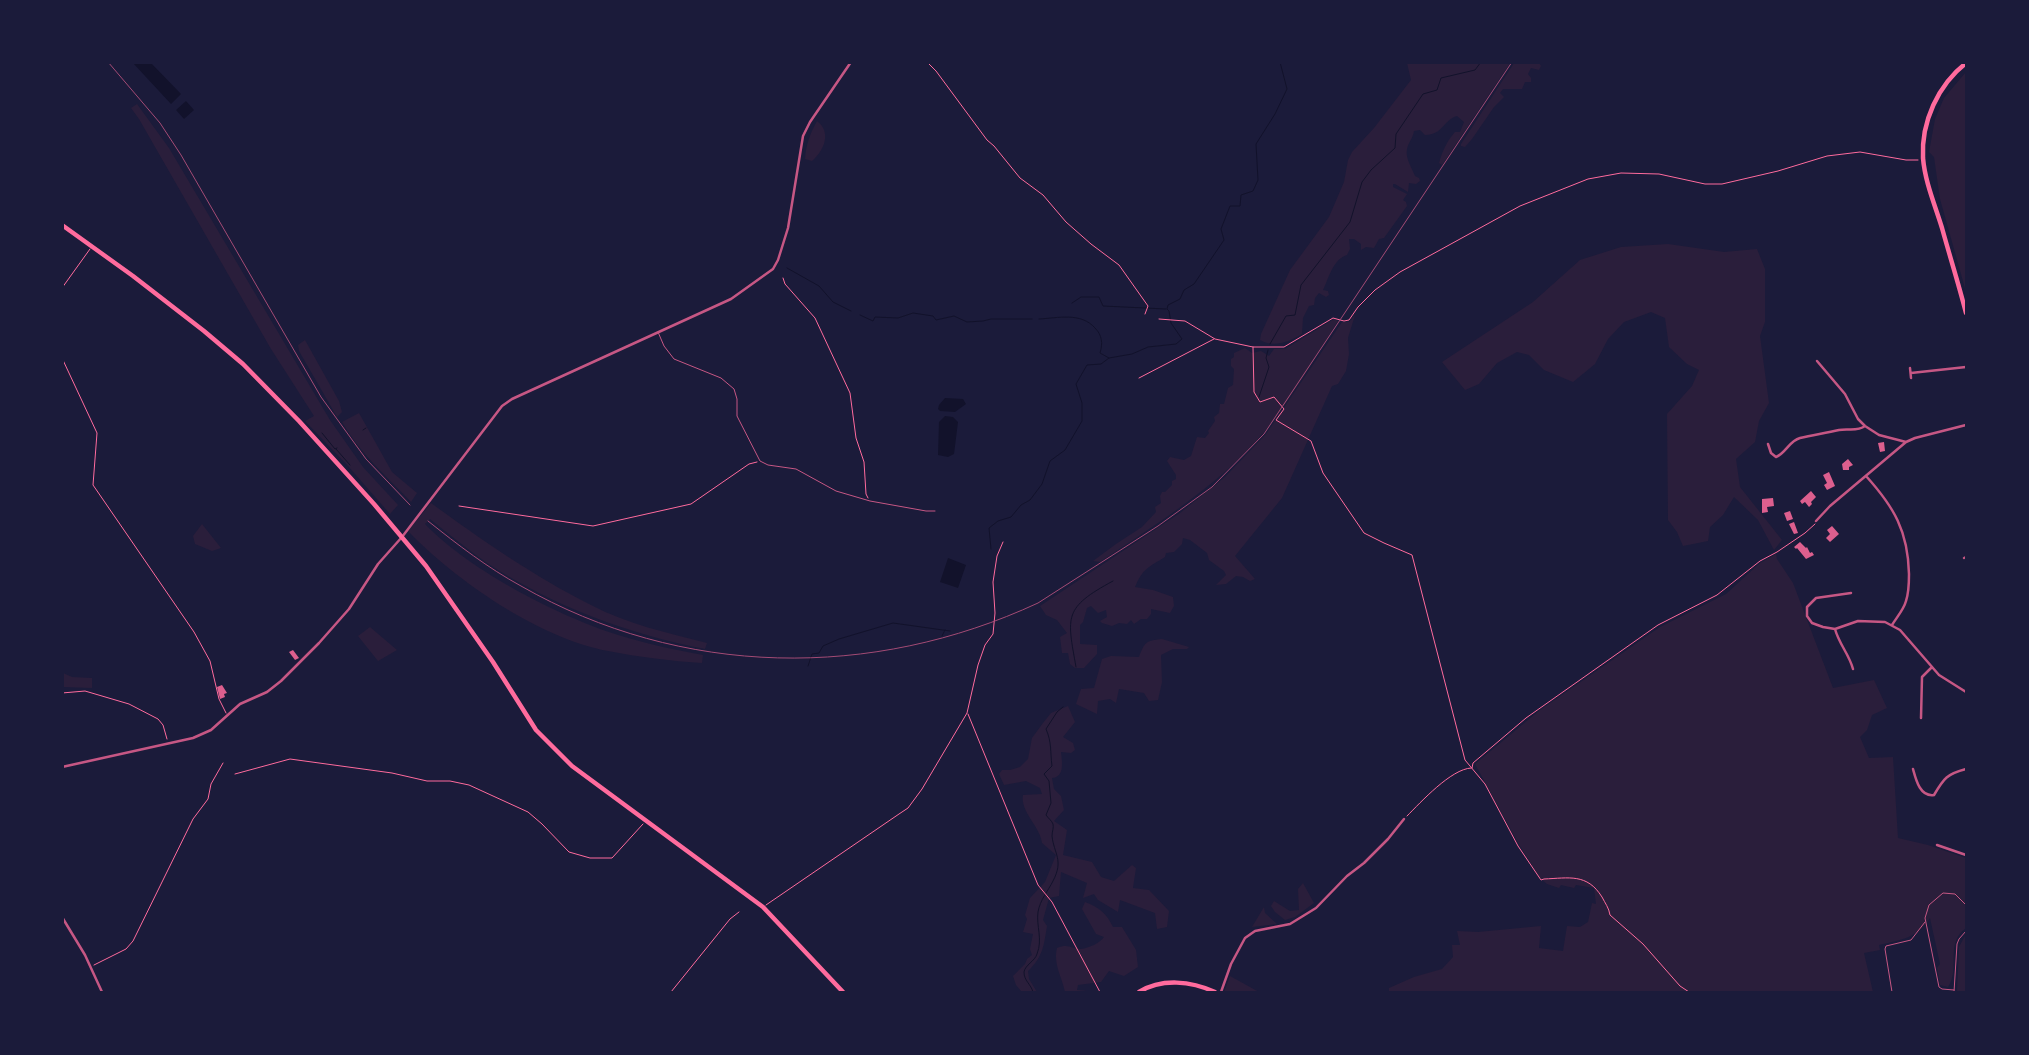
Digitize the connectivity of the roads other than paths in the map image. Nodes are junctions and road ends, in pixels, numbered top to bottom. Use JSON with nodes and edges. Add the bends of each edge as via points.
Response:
{"nodes":[{"id":1,"x":851,"y":62,"type":"edge"},
{"id":2,"x":1966,"y":64,"type":"edge"},
{"id":3,"x":62,"y":225,"type":"edge"},
{"id":4,"x":1966,"y":313,"type":"edge"},
{"id":5,"x":658,"y":332,"type":"junction"},
{"id":6,"x":1817,"y":361,"type":"dead end"},
{"id":7,"x":1966,"y":367,"type":"edge"},
{"id":8,"x":1910,"y":368,"type":"dead end"},
{"id":9,"x":1911,"y":373,"type":"junction"},
{"id":10,"x":1911,"y":378,"type":"dead end"},
{"id":11,"x":1966,"y":425,"type":"edge"},
{"id":12,"x":1865,"y":426,"type":"junction"},
{"id":13,"x":1906,"y":442,"type":"junction"},
{"id":14,"x":1768,"y":444,"type":"dead end"},
{"id":15,"x":1866,"y":476,"type":"junction"},
{"id":16,"x":935,"y":512,"type":"dead end"},
{"id":17,"x":1816,"y":521,"type":"road end"},
{"id":18,"x":402,"y":537,"type":"junction"},
{"id":19,"x":1851,"y":593,"type":"dead end"},
{"id":20,"x":1892,"y":624,"type":"junction"},
{"id":21,"x":1835,"y":628,"type":"junction"},
{"id":22,"x":1932,"y":667,"type":"junction"},
{"id":23,"x":1852,"y":669,"type":"dead end"},
{"id":24,"x":1966,"y":692,"type":"edge"},
{"id":25,"x":1921,"y":718,"type":"dead end"},
{"id":26,"x":62,"y":767,"type":"edge"},
{"id":27,"x":1913,"y":768,"type":"dead end"},
{"id":28,"x":1966,"y":769,"type":"edge"},
{"id":29,"x":1404,"y":819,"type":"road end"},
{"id":30,"x":1937,"y":845,"type":"dead end"},
{"id":31,"x":1966,"y":855,"type":"edge"},
{"id":32,"x":1966,"y":905,"type":"edge"},
{"id":33,"x":62,"y":917,"type":"edge"},
{"id":34,"x":1925,"y":922,"type":"junction"},
{"id":35,"x":1966,"y":931,"type":"edge"},
{"id":36,"x":1222,"y":991,"type":"edge"},
{"id":37,"x":1954,"y":991,"type":"edge"},
{"id":38,"x":102,"y":992,"type":"edge"},
{"id":39,"x":843,"y":992,"type":"edge"},
{"id":40,"x":1139,"y":992,"type":"edge"},
{"id":41,"x":1215,"y":992,"type":"edge"},
{"id":42,"x":1892,"y":992,"type":"edge"}],
"edges":[{"from":1,"to":5,"type":"street","via":[[804,136],[788,228],[773,269],[731,298]]},
{"from":2,"to":4,"type":"highway","via":[[1941,91],[1928,117],[1923,145],[1928,182]]},
{"from":3,"to":18,"type":"highway","via":[[169,303],[243,364],[299,420]]},
{"from":5,"to":16,"type":"lane","via":[[674,359],[721,378],[734,389],[737,416],[760,461],[796,469],[836,491],[870,501]]},
{"from":5,"to":18,"type":"street","via":[[512,398],[502,406]]},
{"from":6,"to":12,"type":"street","via":[[1845,394]]},
{"from":7,"to":9,"type":"street"},
{"from":8,"to":9,"type":"street"},
{"from":9,"to":10,"type":"street"},
{"from":11,"to":13,"type":"street"},
{"from":12,"to":13,"type":"street","via":[[1879,435]]},
{"from":12,"to":14,"type":"street","via":[[1798,439],[1776,457],[1771,454]]},
{"from":13,"to":15,"type":"street"},
{"from":15,"to":17,"type":"street"},
{"from":15,"to":20,"type":"street","via":[[1891,506],[1905,539],[1908,592],[1905,605]]},
{"from":18,"to":26,"type":"street","via":[[378,564],[349,609],[319,643],[281,681],[267,692],[240,704],[211,730],[193,738]]},
{"from":18,"to":39,"type":"highway","via":[[493,662],[536,730],[572,766],[763,906]]},
{"from":19,"to":21,"type":"street","via":[[1816,598],[1807,607],[1807,616],[1812,623]]},
{"from":20,"to":21,"type":"street","via":[[1858,621]]},
{"from":20,"to":22,"type":"street"},
{"from":21,"to":23,"type":"street"},
{"from":22,"to":24,"type":"street"},
{"from":22,"to":25,"type":"street","via":[[1922,677]]},
{"from":27,"to":28,"type":"street","via":[[1921,790],[1928,795],[1934,795],[1949,775]]},
{"from":29,"to":36,"type":"street","via":[[1316,908],[1290,924],[1254,931],[1245,938]]},
{"from":30,"to":31,"type":"street"},
{"from":32,"to":34,"type":"lane","via":[[1955,894],[1943,893],[1929,905]]},
{"from":33,"to":38,"type":"street"},
{"from":34,"to":37,"type":"lane","via":[[1939,987]]},
{"from":34,"to":42,"type":"lane","via":[[1911,940],[1886,946]]},
{"from":35,"to":37,"type":"lane","via":[[1959,939]]},
{"from":40,"to":41,"type":"highway","via":[[1171,983],[1194,985]]}]}
